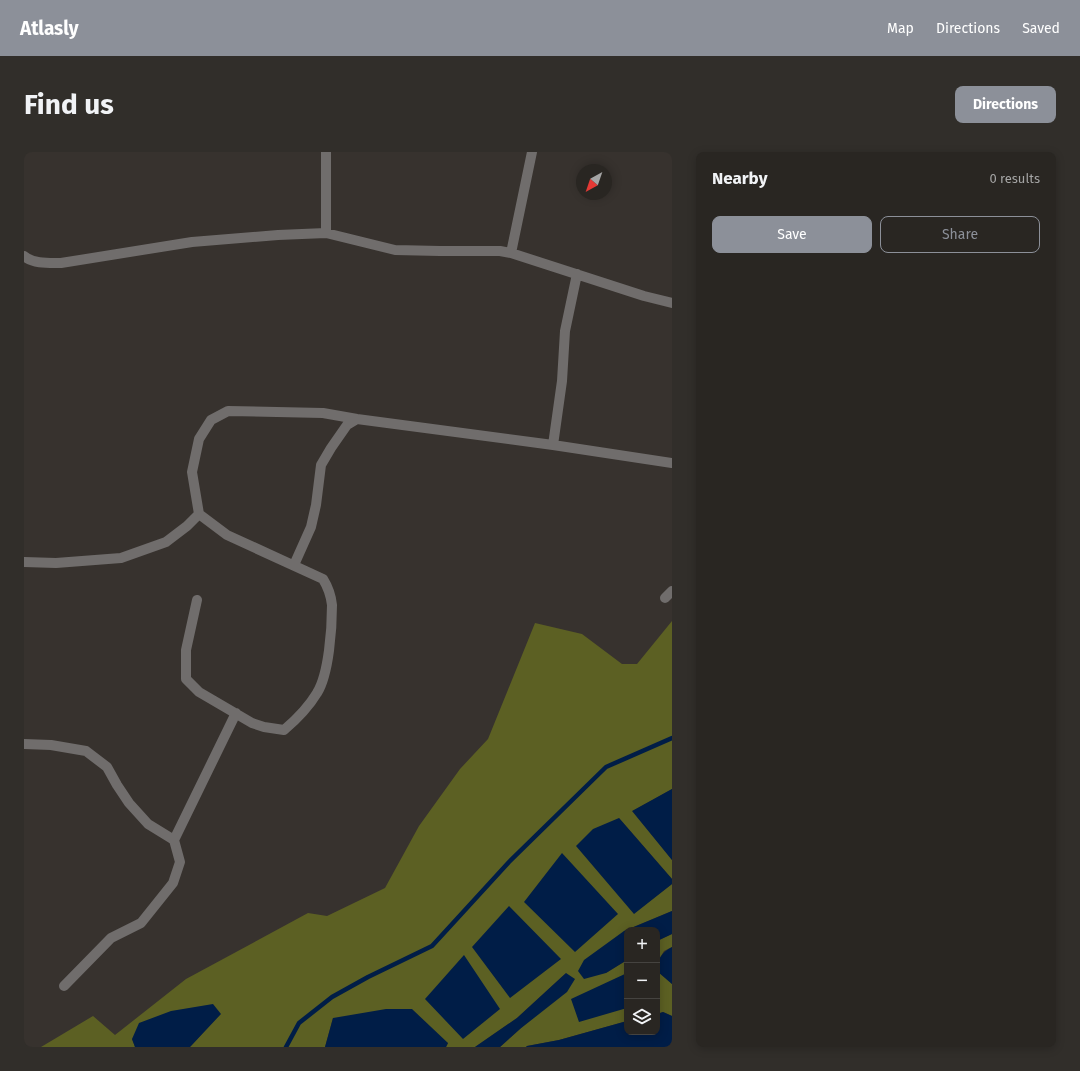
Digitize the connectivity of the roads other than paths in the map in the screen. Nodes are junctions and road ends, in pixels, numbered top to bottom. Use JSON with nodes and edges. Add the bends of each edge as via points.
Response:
{"nodes":[{"id":1,"x":326,"y":152,"type":"edge"},
{"id":2,"x":532,"y":152,"type":"edge"},
{"id":3,"x":326,"y":234,"type":"junction"},
{"id":4,"x":511,"y":253,"type":"junction"},
{"id":5,"x":24,"y":256,"type":"edge"},
{"id":6,"x":577,"y":274,"type":"junction"},
{"id":7,"x":672,"y":303,"type":"edge"},
{"id":8,"x":357,"y":419,"type":"junction"},
{"id":9,"x":553,"y":445,"type":"junction"},
{"id":10,"x":672,"y":463,"type":"edge"},
{"id":11,"x":199,"y":514,"type":"junction"},
{"id":12,"x":24,"y":562,"type":"edge"},
{"id":13,"x":294,"y":565,"type":"junction"},
{"id":14,"x":197,"y":600,"type":"dead end"},
{"id":15,"x":236,"y":713,"type":"junction"},
{"id":16,"x":24,"y":744,"type":"edge"},
{"id":17,"x":174,"y":840,"type":"junction"},
{"id":18,"x":64,"y":986,"type":"dead end"}],
"edges":[{"from":1,"to":3,"type":"street"},
{"from":2,"to":4,"type":"street"},
{"from":3,"to":4,"type":"street","via":[[395,250]]},
{"from":3,"to":5,"type":"street","via":[[192,242],[61,263],[41,262]]},
{"from":4,"to":6,"type":"street"},
{"from":6,"to":7,"type":"street"},
{"from":6,"to":9,"type":"street","via":[[565,331],[562,381]]},
{"from":8,"to":9,"type":"street"},
{"from":8,"to":11,"type":"street","via":[[323,413],[228,411],[211,420],[199,439],[192,472]]},
{"from":8,"to":13,"type":"street","via":[[347,425],[321,465],[311,527]]},
{"from":9,"to":10,"type":"street"},
{"from":11,"to":12,"type":"street","via":[[188,526],[166,542],[121,558],[56,563]]},
{"from":11,"to":13,"type":"street","via":[[227,535]]},
{"from":13,"to":15,"type":"street","via":[[323,579],[332,604],[328,661],[318,692],[302,715],[284,730],[252,723]]},
{"from":14,"to":15,"type":"street","via":[[186,650],[186,679],[199,692]]},
{"from":15,"to":17,"type":"street"},
{"from":16,"to":17,"type":"street","via":[[86,751],[107,767],[129,803],[148,824]]},
{"from":17,"to":18,"type":"street","via":[[180,862],[173,883],[142,923],[111,938]]}]}
